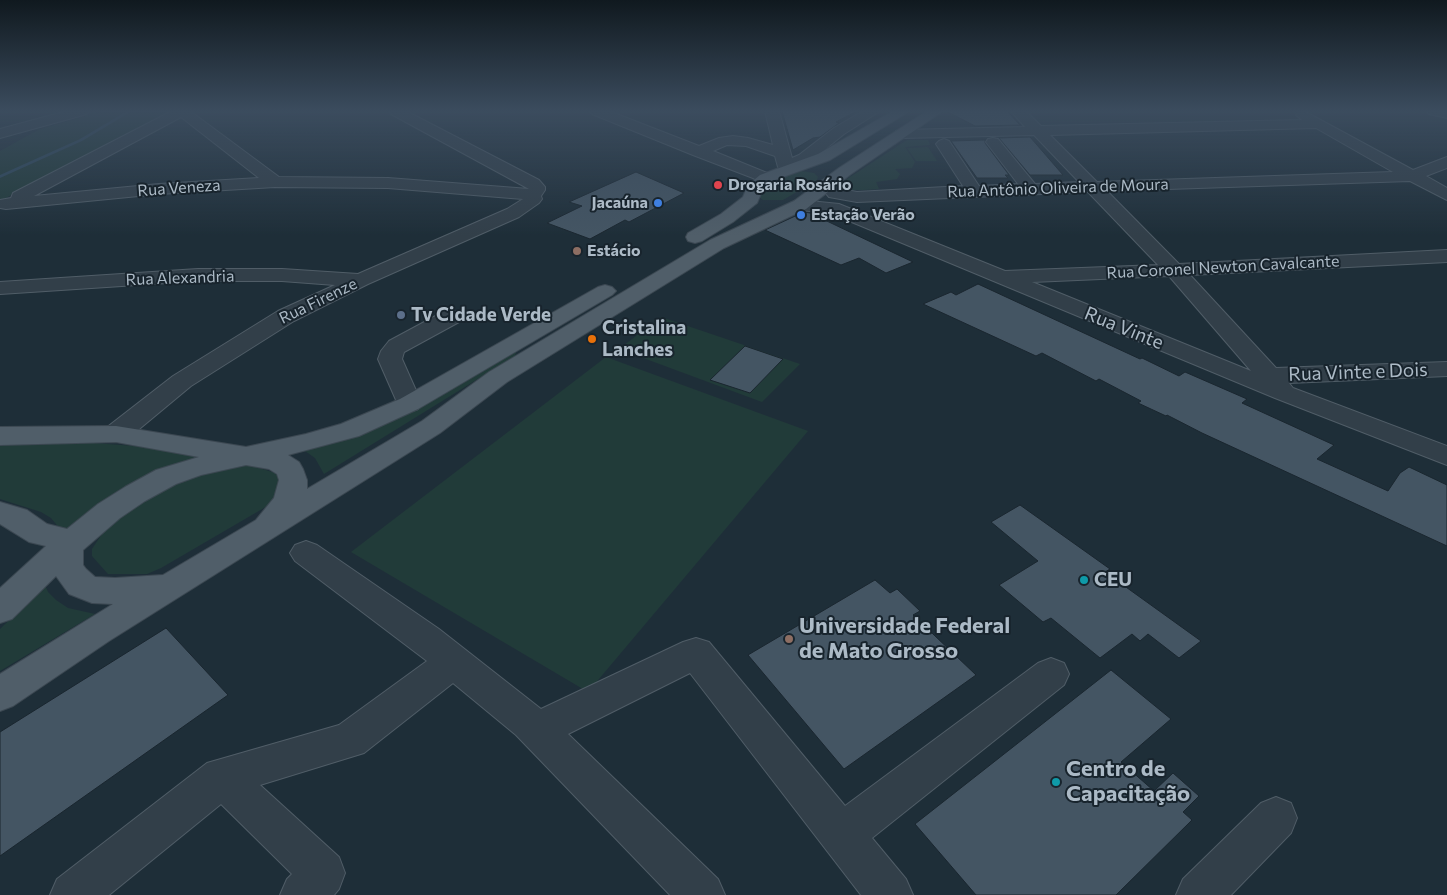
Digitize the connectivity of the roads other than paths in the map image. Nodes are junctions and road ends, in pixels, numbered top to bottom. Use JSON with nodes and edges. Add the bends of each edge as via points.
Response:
{"nodes":[{"id":1,"x":102,"y":153,"type":"edge"},
{"id":2,"x":236,"y":153,"type":"edge"},
{"id":3,"x":475,"y":153,"type":"edge"},
{"id":4,"x":700,"y":153,"type":"edge"},
{"id":5,"x":766,"y":153,"type":"edge"},
{"id":6,"x":781,"y":153,"type":"edge"},
{"id":7,"x":812,"y":153,"type":"edge"},
{"id":8,"x":831,"y":153,"type":"edge"},
{"id":9,"x":873,"y":153,"type":"edge"},
{"id":10,"x":950,"y":153,"type":"edge"},
{"id":11,"x":1002,"y":153,"type":"edge"},
{"id":12,"x":1058,"y":153,"type":"edge"},
{"id":13,"x":1370,"y":153,"type":"edge"},
{"id":14,"x":1447,"y":162,"type":"edge"},
{"id":15,"x":784,"y":164,"type":"junction"},
{"id":16,"x":807,"y":164,"type":"junction"},
{"id":17,"x":1412,"y":176,"type":"junction"},
{"id":18,"x":766,"y":178,"type":"junction"},
{"id":19,"x":275,"y":182,"type":"junction"},
{"id":20,"x":827,"y":186,"type":"junction"},
{"id":21,"x":1092,"y":187,"type":"junction"},
{"id":22,"x":1031,"y":190,"type":"junction"},
{"id":23,"x":974,"y":191,"type":"junction"},
{"id":24,"x":532,"y":195,"type":"junction"},
{"id":25,"x":1447,"y":195,"type":"edge"},
{"id":26,"x":751,"y":199,"type":"junction"},
{"id":27,"x":3,"y":205,"type":"edge"},
{"id":28,"x":800,"y":205,"type":"junction"},
{"id":29,"x":1447,"y":256,"type":"edge"},
{"id":30,"x":1174,"y":270,"type":"junction"},
{"id":31,"x":998,"y":277,"type":"junction"},
{"id":32,"x":361,"y":280,"type":"junction"},
{"id":33,"x":0,"y":288,"type":"edge"},
{"id":34,"x":451,"y":317,"type":"dead end"},
{"id":35,"x":1447,"y":369,"type":"edge"},
{"id":36,"x":1276,"y":384,"type":"junction"},
{"id":37,"x":410,"y":404,"type":"junction"},
{"id":38,"x":116,"y":434,"type":"junction"},
{"id":39,"x":0,"y":436,"type":"edge"},
{"id":40,"x":246,"y":455,"type":"junction"},
{"id":41,"x":1447,"y":456,"type":"edge"},
{"id":42,"x":0,"y":513,"type":"edge"},
{"id":43,"x":254,"y":537,"type":"junction"},
{"id":44,"x":70,"y":544,"type":"junction"},
{"id":45,"x":306,"y":553,"type":"dead end"},
{"id":46,"x":172,"y":584,"type":"junction"},
{"id":47,"x":0,"y":608,"type":"edge"},
{"id":48,"x":454,"y":661,"type":"junction"},
{"id":49,"x":1051,"y":674,"type":"dead end"},
{"id":50,"x":0,"y":694,"type":"edge"},
{"id":51,"x":536,"y":730,"type":"junction"},
{"id":52,"x":222,"y":777,"type":"junction"},
{"id":53,"x":1276,"y":818,"type":"dead end"},
{"id":54,"x":842,"y":834,"type":"junction"},
{"id":55,"x":73,"y":895,"type":"edge"},
{"id":56,"x":303,"y":895,"type":"edge"},
{"id":57,"x":702,"y":895,"type":"edge"},
{"id":58,"x":890,"y":895,"type":"edge"},
{"id":59,"x":1199,"y":895,"type":"edge"}],
"edges":[{"from":1,"to":27,"type":"street"},
{"from":2,"to":19,"type":"street"},
{"from":3,"to":24,"type":"street","via":[[534,184],[537,190]]},
{"from":4,"to":18,"type":"street"},
{"from":5,"to":15,"type":"street"},
{"from":6,"to":15,"type":"street"},
{"from":7,"to":15,"type":"street"},
{"from":8,"to":16,"type":"main road"},
{"from":9,"to":20,"type":"main road"},
{"from":10,"to":23,"type":"street"},
{"from":11,"to":22,"type":"street"},
{"from":12,"to":21,"type":"street"},
{"from":13,"to":17,"type":"street"},
{"from":14,"to":17,"type":"street"},
{"from":15,"to":16,"type":"main road"},
{"from":15,"to":18,"type":"main road"},
{"from":16,"to":20,"type":"main road","via":[[830,174]]},
{"from":17,"to":21,"type":"street","name":"Rua Antônio Oliveira de Moura"},
{"from":17,"to":25,"type":"street"},
{"from":18,"to":26,"type":"main road","via":[[754,189]]},
{"from":19,"to":24,"type":"street","name":"Rua Veneza","via":[[388,184]]},
{"from":19,"to":27,"type":"street","name":"Rua Veneza","via":[[159,189]]},
{"from":20,"to":23,"type":"street","name":"Rua Antônio Oliveira de Moura","via":[[835,193],[857,197]]},
{"from":20,"to":28,"type":"main road"},
{"from":21,"to":22,"type":"street","name":"Rua Antônio Oliveira de Moura"},
{"from":21,"to":30,"type":"street"},
{"from":22,"to":23,"type":"street","name":"Rua Antônio Oliveira de Moura"},
{"from":24,"to":32,"type":"street","name":"Rua Firenze","via":[[533,199],[528,204],[513,213]]},
{"from":26,"to":28,"type":"main road","via":[[753,203],[770,206]]},
{"from":26,"to":37,"type":"main road","via":[[727,218],[664,256]]},
{"from":28,"to":31,"type":"street","name":"Rua Vinte","via":[[833,208]]},
{"from":28,"to":43,"type":"main road","via":[[717,244],[498,377],[430,427]]},
{"from":29,"to":30,"type":"street","name":"Rua Coronel Newton Cavalcante"},
{"from":30,"to":31,"type":"street","name":"Rua Coronel Newton Cavalcante"},
{"from":30,"to":36,"type":"street"},
{"from":31,"to":36,"type":"street","name":"Rua Vinte"},
{"from":32,"to":33,"type":"street","name":"Rua Alexandria","via":[[282,275],[198,275]]},
{"from":32,"to":38,"type":"street","name":"Rua Firenze","via":[[286,316],[242,342],[182,381]]},
{"from":34,"to":37,"type":"street","via":[[392,351],[390,359]]},
{"from":35,"to":36,"type":"street","name":"Rua Vinte e Dois"},
{"from":36,"to":41,"type":"street","name":"Rua Vinte"},
{"from":37,"to":40,"type":"main road","via":[[350,430]]},
{"from":38,"to":39,"type":"main road"},
{"from":38,"to":40,"type":"main road"},
{"from":40,"to":43,"type":"main road","via":[[277,461],[289,469],[293,480],[286,504]]},
{"from":40,"to":44,"type":"main road","via":[[195,467],[166,478],[135,494]]},
{"from":42,"to":44,"type":"main road","via":[[16,518],[40,534],[54,536]]},
{"from":43,"to":46,"type":"main road"},
{"from":44,"to":46,"type":"main road","via":[[66,554],[67,566],[80,585],[92,590],[137,590]]},
{"from":44,"to":47,"type":"main road"},
{"from":45,"to":48,"type":"street"},
{"from":46,"to":50,"type":"main road"},
{"from":48,"to":51,"type":"street"},
{"from":48,"to":52,"type":"street","via":[[350,740]]},
{"from":49,"to":54,"type":"street"},
{"from":51,"to":54,"type":"street","via":[[696,653]]},
{"from":51,"to":57,"type":"street"},
{"from":52,"to":55,"type":"street"},
{"from":52,"to":56,"type":"street","via":[[323,873]]},
{"from":53,"to":59,"type":"street"},
{"from":54,"to":58,"type":"street"}]}
